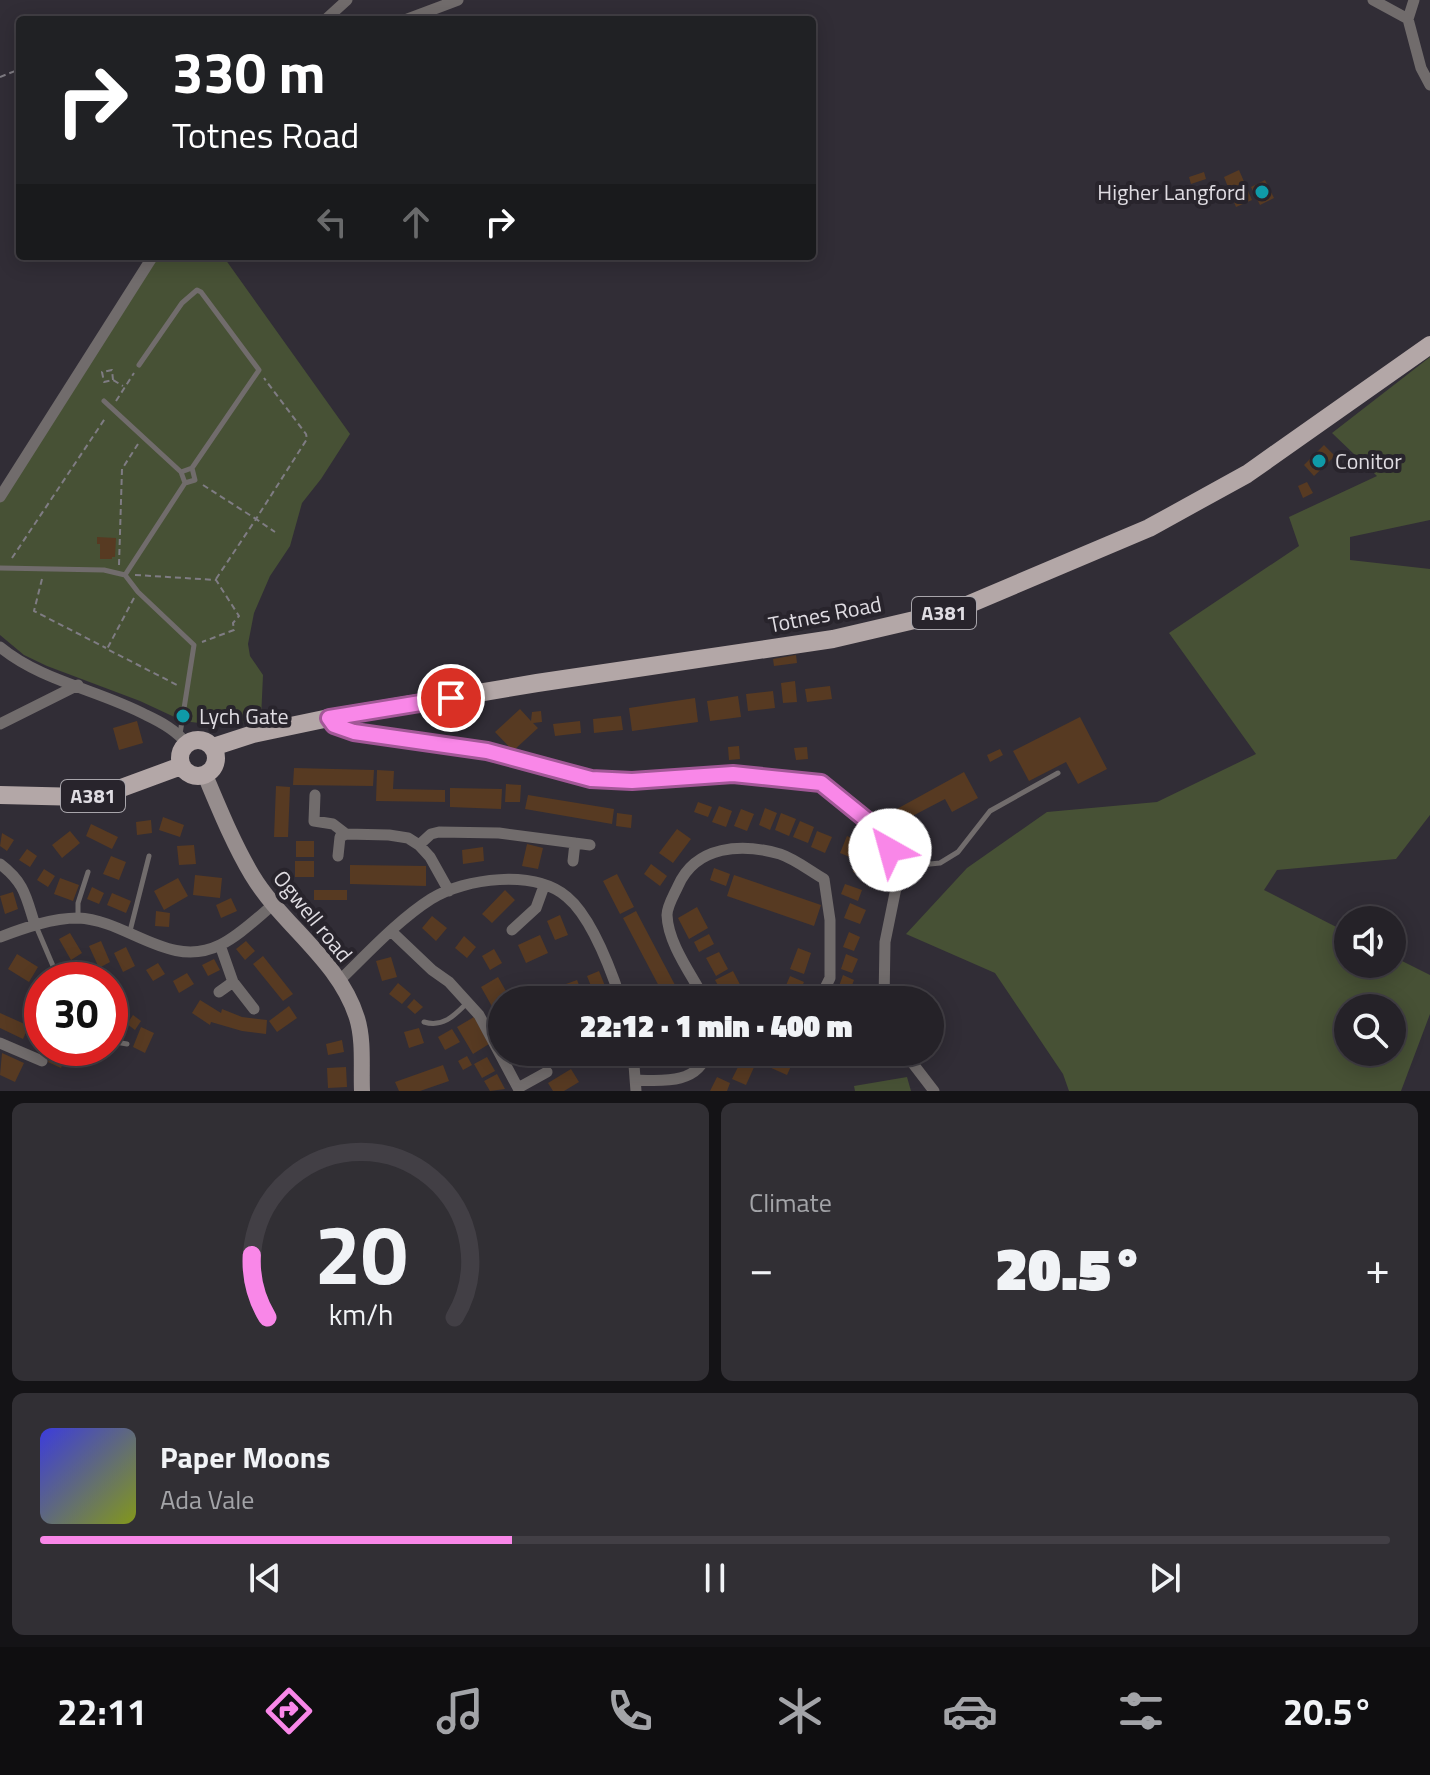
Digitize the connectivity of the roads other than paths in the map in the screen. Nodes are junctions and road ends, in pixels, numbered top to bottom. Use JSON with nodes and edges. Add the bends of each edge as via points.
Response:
{"nodes":[{"id":1,"x":347,"y":0,"type":"edge"},
{"id":2,"x":458,"y":0,"type":"edge"},
{"id":3,"x":1373,"y":0,"type":"edge"},
{"id":4,"x":1414,"y":0,"type":"edge"},
{"id":5,"x":329,"y":16,"type":"edge"},
{"id":6,"x":416,"y":16,"type":"edge"},
{"id":7,"x":1408,"y":19,"type":"junction"},
{"id":8,"x":1430,"y":85,"type":"edge"},
{"id":9,"x":150,"y":260,"type":"edge"},
{"id":10,"x":1430,"y":345,"type":"edge"},
{"id":11,"x":139,"y":365,"type":"road end"},
{"id":12,"x":104,"y":401,"type":"dead end"},
{"id":13,"x":192,"y":468,"type":"junction"},
{"id":14,"x":181,"y":472,"type":"junction"},
{"id":15,"x":185,"y":483,"type":"junction"},
{"id":16,"x":0,"y":497,"type":"edge"},
{"id":17,"x":3,"y":569,"type":"edge"},
{"id":18,"x":125,"y":575,"type":"junction"},
{"id":19,"x":0,"y":647,"type":"edge"},
{"id":20,"x":78,"y":685,"type":"junction"},
{"id":21,"x":329,"y":718,"type":"junction"},
{"id":22,"x":0,"y":724,"type":"edge"},
{"id":23,"x":183,"y":739,"type":"junction"},
{"id":24,"x":213,"y":747,"type":"junction"},
{"id":25,"x":181,"y":766,"type":"junction"},
{"id":26,"x":1058,"y":773,"type":"dead end"},
{"id":27,"x":205,"y":775,"type":"junction"},
{"id":28,"x":0,"y":795,"type":"edge"},
{"id":29,"x":315,"y":795,"type":"dead end"},
{"id":30,"x":346,"y":834,"type":"junction"},
{"id":31,"x":575,"y":843,"type":"junction"},
{"id":32,"x":419,"y":845,"type":"junction"},
{"id":33,"x":590,"y":845,"type":"dead end"},
{"id":34,"x":149,"y":856,"type":"dead end"},
{"id":35,"x":338,"y":856,"type":"dead end"},
{"id":36,"x":573,"y":861,"type":"dead end"},
{"id":37,"x":896,"y":863,"type":"junction"},
{"id":38,"x":0,"y":864,"type":"edge"},
{"id":39,"x":88,"y":872,"type":"dead end"},
{"id":40,"x":544,"y":886,"type":"junction"},
{"id":41,"x":449,"y":891,"type":"junction"},
{"id":42,"x":274,"y":904,"type":"junction"},
{"id":43,"x":78,"y":918,"type":"junction"},
{"id":44,"x":35,"y":925,"type":"junction"},
{"id":45,"x":512,"y":930,"type":"dead end"},
{"id":46,"x":129,"y":932,"type":"junction"},
{"id":47,"x":392,"y":932,"type":"junction"},
{"id":48,"x":0,"y":937,"type":"edge"},
{"id":49,"x":220,"y":945,"type":"junction"},
{"id":50,"x":51,"y":962,"type":"edge"},
{"id":51,"x":339,"y":981,"type":"junction"},
{"id":52,"x":233,"y":982,"type":"junction"},
{"id":53,"x":615,"y":986,"type":"edge"},
{"id":54,"x":698,"y":986,"type":"edge"},
{"id":55,"x":826,"y":986,"type":"edge"},
{"id":56,"x":884,"y":986,"type":"edge"},
{"id":57,"x":219,"y":992,"type":"dead end"},
{"id":58,"x":468,"y":1002,"type":"junction"},
{"id":59,"x":254,"y":1009,"type":"dead end"},
{"id":60,"x":424,"y":1022,"type":"dead end"},
{"id":61,"x":0,"y":1043,"type":"edge"},
{"id":62,"x":24,"y":1053,"type":"edge"},
{"id":63,"x":634,"y":1066,"type":"edge"},
{"id":64,"x":699,"y":1066,"type":"edge"},
{"id":65,"x":915,"y":1066,"type":"edge"},
{"id":66,"x":547,"y":1072,"type":"dead end"},
{"id":67,"x":636,"y":1086,"type":"edge"},
{"id":68,"x":517,"y":1089,"type":"edge"},
{"id":69,"x":362,"y":1091,"type":"edge"},
{"id":70,"x":934,"y":1091,"type":"edge"}],
"edges":[{"from":1,"to":5,"type":"street"},
{"from":2,"to":6,"type":"street"},
{"from":3,"to":7,"type":"street"},
{"from":4,"to":7,"type":"street"},
{"from":7,"to":8,"type":"street"},
{"from":9,"to":16,"type":"street"},
{"from":10,"to":21,"type":"main road","name":"Totnes Road","number":"A381","via":[[1247,474],[1149,528],[953,611],[833,639]]},
{"from":11,"to":13,"type":"lane","via":[[197,290],[259,370]]},
{"from":12,"to":14,"type":"lane"},
{"from":13,"to":14,"type":"lane"},
{"from":13,"to":15,"type":"lane","via":[[195,480]]},
{"from":14,"to":15,"type":"lane"},
{"from":15,"to":18,"type":"lane"},
{"from":17,"to":18,"type":"lane"},
{"from":18,"to":23,"type":"lane","via":[[194,645]]},
{"from":19,"to":20,"type":"street","via":[[35,669]]},
{"from":20,"to":22,"type":"street"},
{"from":20,"to":23,"type":"street","via":[[126,704]]},
{"from":21,"to":24,"type":"main road","name":"Totnes Road","number":"A381"},
{"from":21,"to":37,"type":"street","via":[[354,732],[487,751],[591,779],[733,774],[821,783],[879,830]]},
{"from":23,"to":24,"type":"main road","number":"A381"},
{"from":23,"to":25,"type":"main road"},
{"from":24,"to":27,"type":"main road","via":[[216,762]]},
{"from":25,"to":27,"type":"main road","via":[[193,775]]},
{"from":25,"to":28,"type":"main road","number":"A381","via":[[105,794]]},
{"from":26,"to":37,"type":"lane","via":[[990,811],[958,852],[940,863]]},
{"from":27,"to":42,"type":"street","name":"Ogwell road","via":[[253,877]]},
{"from":29,"to":30,"type":"street","via":[[314,821],[333,824]]},
{"from":30,"to":32,"type":"street","via":[[389,835]]},
{"from":30,"to":35,"type":"street","via":[[340,837]]},
{"from":31,"to":32,"type":"street","via":[[439,832]]},
{"from":31,"to":33,"type":"street"},
{"from":31,"to":36,"type":"street"},
{"from":32,"to":41,"type":"street"},
{"from":34,"to":46,"type":"lane"},
{"from":37,"to":56,"type":"street"},
{"from":38,"to":44,"type":"street","via":[[21,884]]},
{"from":39,"to":43,"type":"lane"},
{"from":40,"to":41,"type":"street","via":[[497,878]]},
{"from":40,"to":45,"type":"street","via":[[536,908]]},
{"from":40,"to":53,"type":"street","via":[[566,895],[585,918]]},
{"from":41,"to":47,"type":"street","via":[[412,912]]},
{"from":42,"to":49,"type":"street"},
{"from":42,"to":51,"type":"street","name":"Ogwell road"},
{"from":43,"to":44,"type":"street"},
{"from":43,"to":46,"type":"street"},
{"from":44,"to":48,"type":"street"},
{"from":44,"to":50,"type":"lane"},
{"from":46,"to":49,"type":"street","via":[[178,951]]},
{"from":47,"to":51,"type":"street"},
{"from":47,"to":58,"type":"street"},
{"from":49,"to":52,"type":"street"},
{"from":51,"to":69,"type":"street","name":"Ogwell road","via":[[357,1017]]},
{"from":52,"to":57,"type":"street"},
{"from":52,"to":59,"type":"street"},
{"from":54,"to":55,"type":"street","via":[[671,936],[666,912],[682,877],[698,861],[715,850],[739,848],[781,855],[824,879],[830,920]]},
{"from":58,"to":60,"type":"lane","via":[[446,1021]]},
{"from":58,"to":68,"type":"street"},
{"from":61,"to":62,"type":"street"},
{"from":63,"to":67,"type":"street"},
{"from":64,"to":67,"type":"street","via":[[688,1077]]},
{"from":65,"to":70,"type":"street"},
{"from":66,"to":68,"type":"street"}]}
